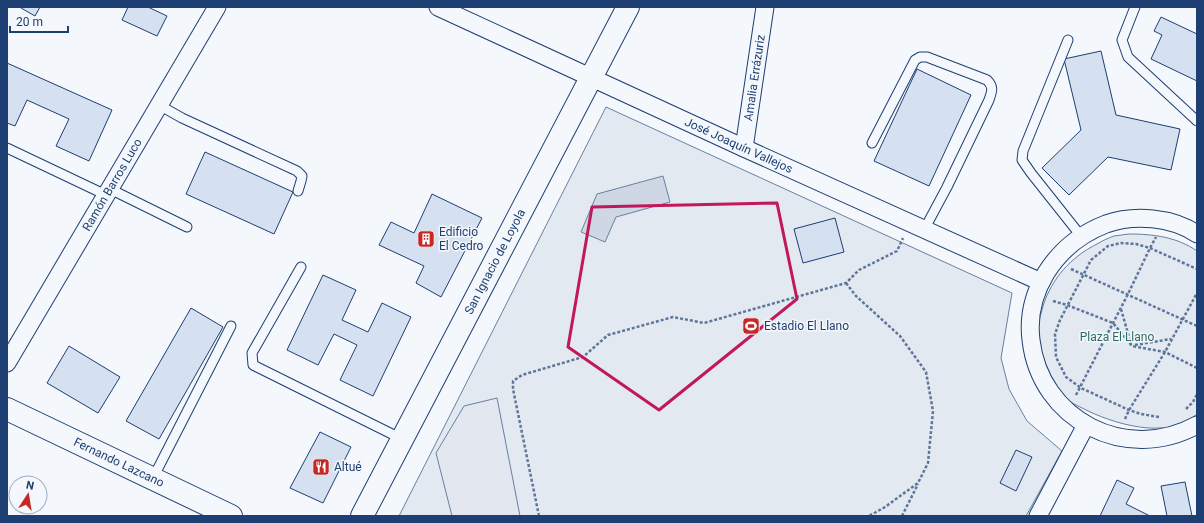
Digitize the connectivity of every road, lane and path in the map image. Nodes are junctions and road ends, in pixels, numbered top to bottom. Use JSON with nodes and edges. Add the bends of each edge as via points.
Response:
{"nodes":[{"id":1,"x":217,"y":7,"type":"edge"},
{"id":2,"x":438,"y":7,"type":"edge"},
{"id":3,"x":628,"y":7,"type":"edge"},
{"id":4,"x":765,"y":7,"type":"edge"},
{"id":5,"x":1134,"y":7,"type":"edge"},
{"id":6,"x":1068,"y":40,"type":"dead end"},
{"id":7,"x":591,"y":78,"type":"junction"},
{"id":8,"x":159,"y":105,"type":"junction"},
{"id":9,"x":1197,"y":121,"type":"edge"},
{"id":10,"x":872,"y":143,"type":"dead end"},
{"id":11,"x":7,"y":148,"type":"edge"},
{"id":12,"x":744,"y":148,"type":"junction"},
{"id":13,"x":298,"y":191,"type":"dead end"},
{"id":14,"x":108,"y":192,"type":"junction"},
{"id":15,"x":1166,"y":222,"type":"junction"},
{"id":16,"x":187,"y":227,"type":"dead end"},
{"id":17,"x":917,"y":227,"type":"junction"},
{"id":18,"x":1196,"y":232,"type":"edge"},
{"id":19,"x":1081,"y":236,"type":"junction"},
{"id":20,"x":1150,"y":248,"type":"junction"},
{"id":21,"x":1054,"y":261,"type":"junction"},
{"id":22,"x":301,"y":267,"type":"dead end"},
{"id":23,"x":1197,"y":269,"type":"edge"},
{"id":24,"x":1082,"y":274,"type":"junction"},
{"id":25,"x":846,"y":284,"type":"junction"},
{"id":26,"x":1038,"y":290,"type":"junction"},
{"id":27,"x":1197,"y":293,"type":"edge"},
{"id":28,"x":1128,"y":294,"type":"junction"},
{"id":29,"x":1068,"y":305,"type":"junction"},
{"id":30,"x":1120,"y":308,"type":"junction"},
{"id":31,"x":1183,"y":319,"type":"junction"},
{"id":32,"x":1113,"y":323,"type":"junction"},
{"id":33,"x":230,"y":326,"type":"dead end"},
{"id":34,"x":1197,"y":326,"type":"edge"},
{"id":35,"x":1172,"y":339,"type":"junction"},
{"id":36,"x":1132,"y":346,"type":"junction"},
{"id":37,"x":1165,"y":352,"type":"junction"},
{"id":38,"x":7,"y":363,"type":"edge"},
{"id":39,"x":1197,"y":368,"type":"edge"},
{"id":40,"x":1081,"y":388,"type":"junction"},
{"id":41,"x":1197,"y":394,"type":"edge"},
{"id":42,"x":7,"y":409,"type":"edge"},
{"id":43,"x":1129,"y":410,"type":"junction"},
{"id":44,"x":1066,"y":411,"type":"junction"},
{"id":45,"x":1184,"y":411,"type":"dead end"},
{"id":46,"x":1160,"y":417,"type":"dead end"},
{"id":47,"x":1086,"y":425,"type":"junction"},
{"id":48,"x":1197,"y":425,"type":"edge"},
{"id":49,"x":402,"y":439,"type":"junction"},
{"id":50,"x":153,"y":478,"type":"junction"},
{"id":51,"x":918,"y":483,"type":"junction"},
{"id":52,"x":231,"y":516,"type":"edge"},
{"id":53,"x":362,"y":516,"type":"edge"},
{"id":54,"x":539,"y":516,"type":"edge"},
{"id":55,"x":869,"y":516,"type":"edge"},
{"id":56,"x":902,"y":516,"type":"edge"},
{"id":57,"x":1038,"y":516,"type":"edge"}],
"edges":[{"from":1,"to":8,"type":"street","name":"Ramón Barros Luco"},
{"from":2,"to":7,"type":"street","name":"José Joaquín Vallejos"},
{"from":3,"to":7,"type":"street","name":"San Ignacio de Loyola"},
{"from":4,"to":12,"type":"street","name":"Amalia Errázuriz"},
{"from":5,"to":9,"type":"lane","via":[[1122,40],[1128,57]]},
{"from":6,"to":19,"type":"lane","via":[[1023,150],[1022,160]]},
{"from":7,"to":12,"type":"street","name":"José Joaquín Vallejos"},
{"from":7,"to":49,"type":"street","name":"San Ignacio de Loyola"},
{"from":8,"to":13,"type":"lane","via":[[296,171],[302,176]]},
{"from":8,"to":14,"type":"street","name":"Ramón Barros Luco"},
{"from":10,"to":17,"type":"lane","via":[[915,60],[920,57],[941,62],[987,80],[991,84],[993,90],[989,100],[947,187]]},
{"from":11,"to":14,"type":"lane"},
{"from":12,"to":17,"type":"street","name":"José Joaquín Vallejos"},
{"from":14,"to":16,"type":"lane"},
{"from":14,"to":38,"type":"street","name":"Ramón Barros Luco"},
{"from":15,"to":18,"type":"street"},
{"from":15,"to":19,"type":"street","via":[[1148,219],[1125,220],[1096,228]]},
{"from":15,"to":20,"type":"path"},
{"from":17,"to":25,"type":"path","via":[[897,250],[859,270]]},
{"from":17,"to":26,"type":"street","name":"José Joaquín Vallejos"},
{"from":19,"to":21,"type":"street","via":[[1066,247]]},
{"from":20,"to":23,"type":"path"},
{"from":20,"to":24,"type":"path","via":[[1121,243],[1108,246],[1091,260]]},
{"from":20,"to":28,"type":"path"},
{"from":21,"to":24,"type":"path"},
{"from":21,"to":26,"type":"street"},
{"from":22,"to":49,"type":"lane","via":[[252,353],[253,365]]},
{"from":24,"to":28,"type":"path"},
{"from":24,"to":29,"type":"path"},
{"from":25,"to":51,"type":"path","via":[[900,336],[926,372],[933,411],[928,463]]},
{"from":25,"to":54,"type":"path","via":[[704,323],[673,317],[608,335],[583,357],[522,375],[513,381]]},
{"from":26,"to":29,"type":"path"},
{"from":26,"to":44,"type":"street","via":[[1031,314],[1032,350],[1048,388]]},
{"from":27,"to":31,"type":"path"},
{"from":28,"to":30,"type":"path"},
{"from":28,"to":31,"type":"path"},
{"from":29,"to":32,"type":"path"},
{"from":29,"to":40,"type":"path","via":[[1055,334],[1056,357],[1066,377]]},
{"from":30,"to":32,"type":"path"},
{"from":30,"to":36,"type":"path"},
{"from":31,"to":34,"type":"path"},
{"from":31,"to":35,"type":"path"},
{"from":32,"to":36,"type":"path"},
{"from":32,"to":40,"type":"path"},
{"from":33,"to":50,"type":"lane"},
{"from":35,"to":36,"type":"path"},
{"from":35,"to":37,"type":"path"},
{"from":36,"to":37,"type":"path"},
{"from":37,"to":39,"type":"path"},
{"from":37,"to":43,"type":"path"},
{"from":40,"to":43,"type":"path"},
{"from":40,"to":44,"type":"path"},
{"from":41,"to":45,"type":"path"},
{"from":42,"to":50,"type":"street","name":"Fernando Lazcano"},
{"from":43,"to":46,"type":"path"},
{"from":44,"to":47,"type":"street"},
{"from":47,"to":48,"type":"street","via":[[1117,437],[1146,440],[1174,435]]},
{"from":47,"to":57,"type":"street"},
{"from":49,"to":53,"type":"street","name":"San Ignacio de Loyola"},
{"from":50,"to":52,"type":"street","name":"Fernando Lazcano"},
{"from":51,"to":55,"type":"path"},
{"from":51,"to":56,"type":"path"}]}
